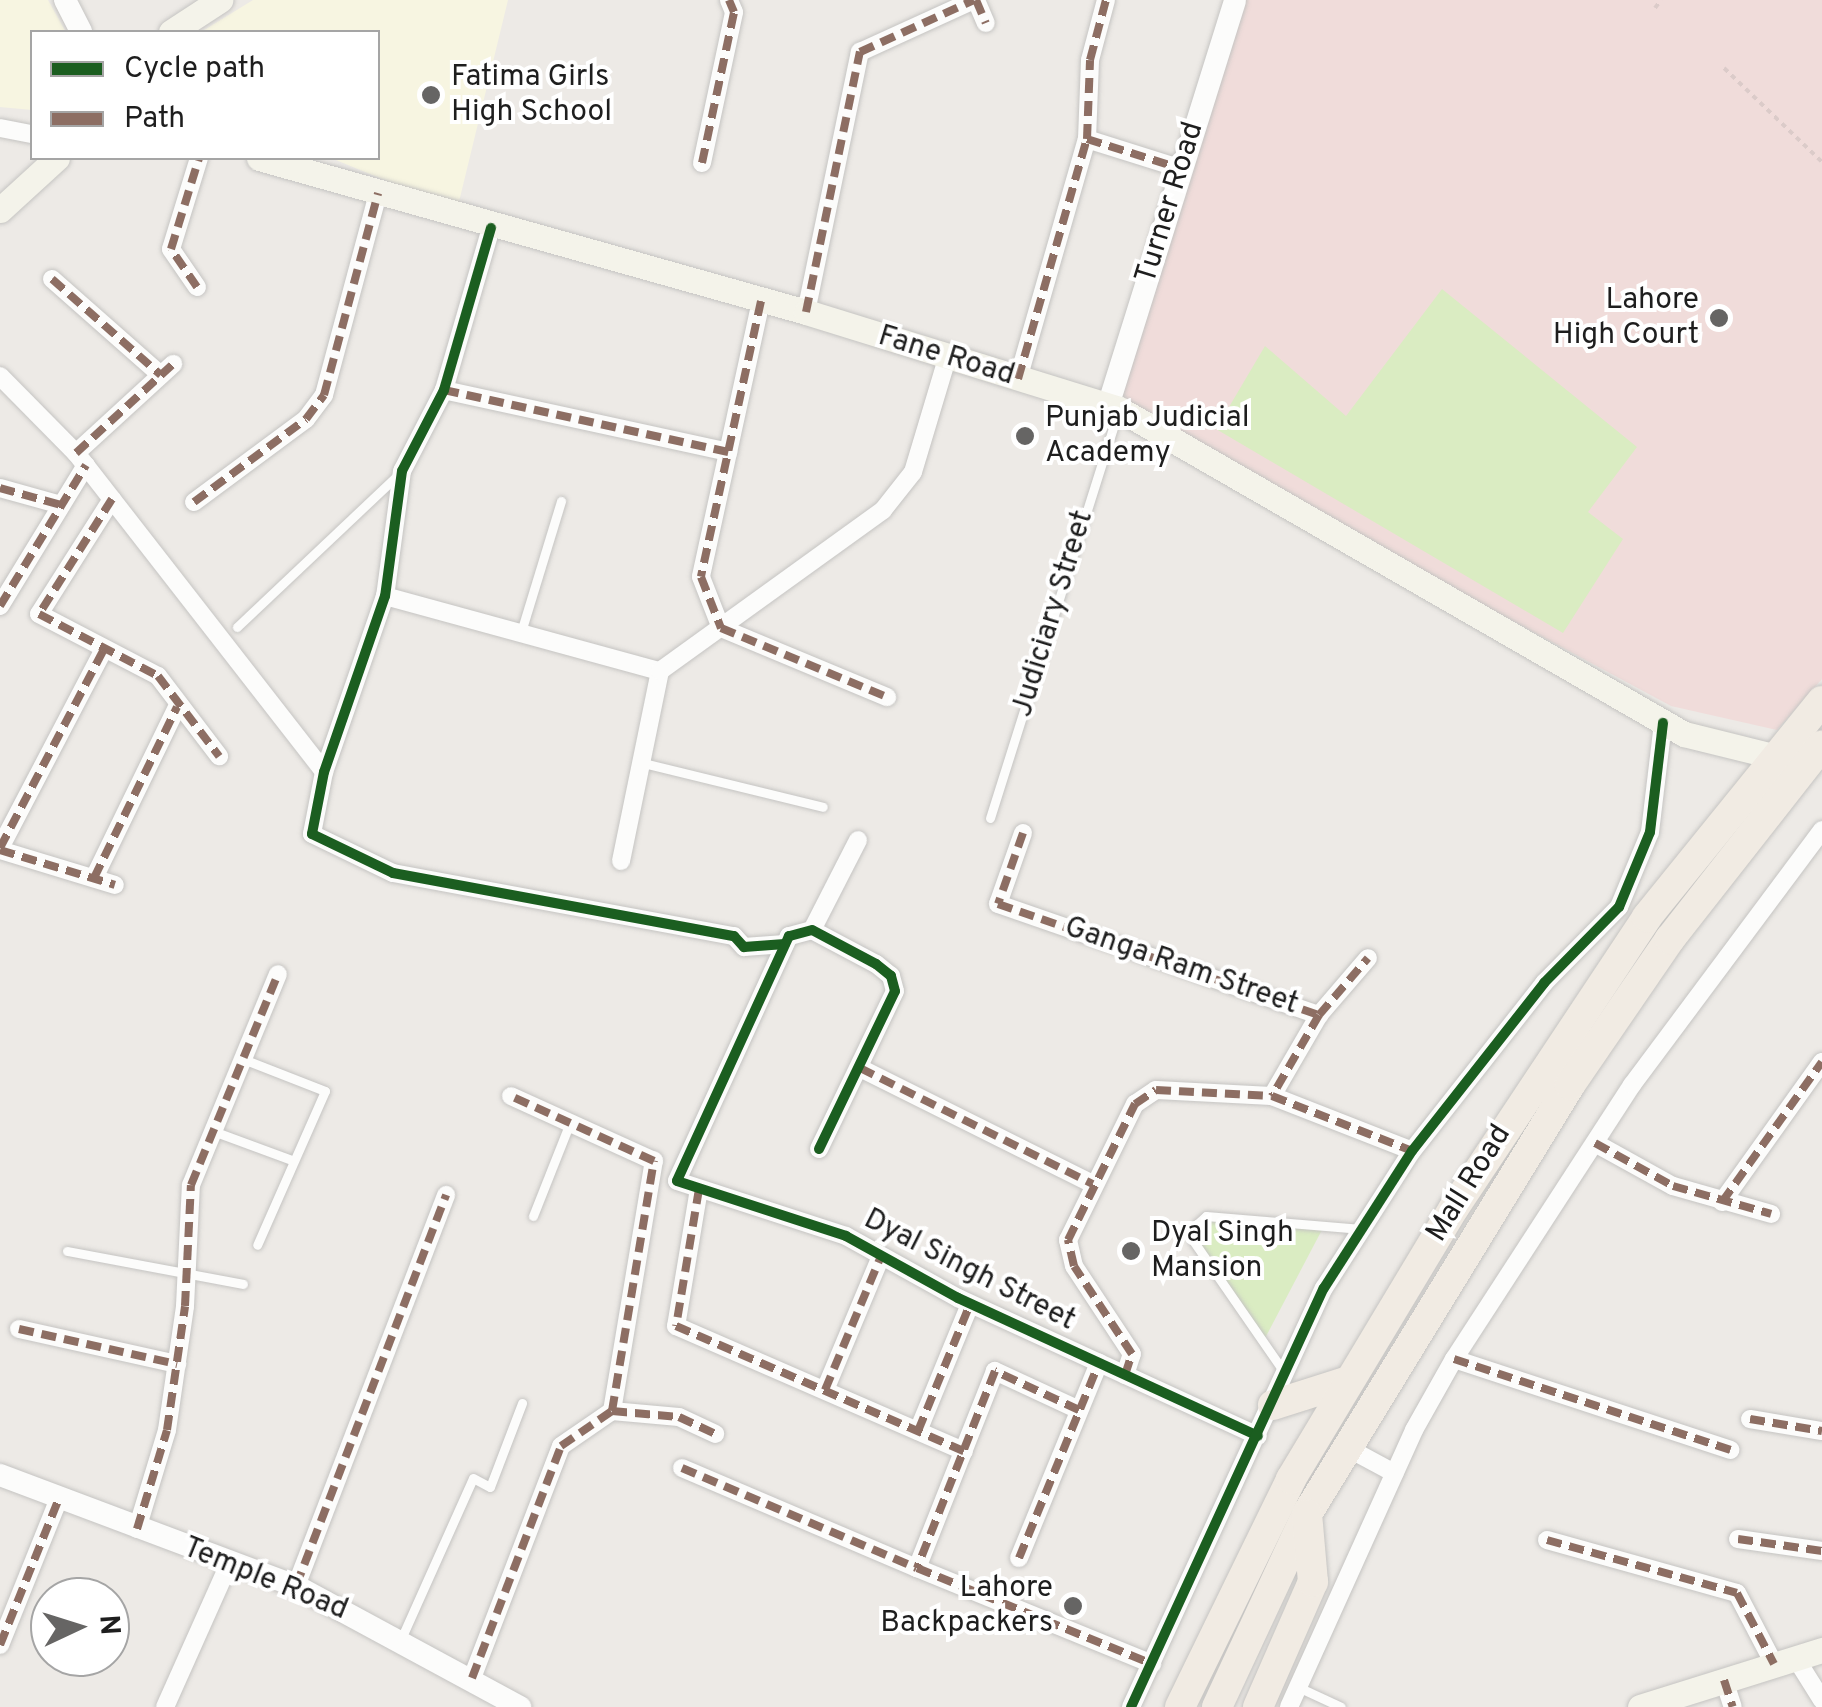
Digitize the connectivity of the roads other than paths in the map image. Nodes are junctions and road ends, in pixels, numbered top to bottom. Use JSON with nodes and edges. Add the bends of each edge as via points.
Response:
{"nodes":[{"id":1,"x":64,"y":0,"type":"edge"},
{"id":2,"x":220,"y":0,"type":"edge"},
{"id":3,"x":729,"y":0,"type":"edge"},
{"id":4,"x":975,"y":0,"type":"edge"},
{"id":5,"x":1106,"y":0,"type":"edge"},
{"id":6,"x":1234,"y":0,"type":"edge"},
{"id":7,"x":986,"y":23,"type":"dead end"},
{"id":8,"x":80,"y":30,"type":"edge"},
{"id":9,"x":174,"y":30,"type":"edge"},
{"id":10,"x":0,"y":128,"type":"edge"},
{"id":11,"x":30,"y":134,"type":"edge"},
{"id":12,"x":1087,"y":140,"type":"junction"},
{"id":13,"x":55,"y":160,"type":"edge"},
{"id":14,"x":198,"y":160,"type":"edge"},
{"id":15,"x":266,"y":160,"type":"edge"},
{"id":16,"x":702,"y":163,"type":"dead end"},
{"id":17,"x":1182,"y":169,"type":"junction"},
{"id":18,"x":378,"y":193,"type":"junction"},
{"id":19,"x":0,"y":210,"type":"edge"},
{"id":20,"x":491,"y":228,"type":"junction"},
{"id":21,"x":52,"y":280,"type":"dead end"},
{"id":22,"x":197,"y":286,"type":"dead end"},
{"id":23,"x":762,"y":300,"type":"junction"},
{"id":24,"x":806,"y":312,"type":"junction"},
{"id":25,"x":948,"y":358,"type":"junction"},
{"id":26,"x":0,"y":376,"type":"edge"},
{"id":27,"x":1018,"y":379,"type":"junction"},
{"id":28,"x":444,"y":390,"type":"junction"},
{"id":29,"x":1113,"y":408,"type":"junction"},
{"id":30,"x":728,"y":452,"type":"junction"},
{"id":31,"x":81,"y":459,"type":"junction"},
{"id":32,"x":402,"y":471,"type":"junction"},
{"id":33,"x":0,"y":488,"type":"edge"},
{"id":34,"x":112,"y":499,"type":"junction"},
{"id":35,"x":561,"y":501,"type":"dead end"},
{"id":36,"x":194,"y":502,"type":"dead end"},
{"id":37,"x":62,"y":504,"type":"junction"},
{"id":38,"x":385,"y":596,"type":"junction"},
{"id":39,"x":0,"y":606,"type":"edge"},
{"id":40,"x":238,"y":627,"type":"dead end"},
{"id":41,"x":721,"y":628,"type":"junction"},
{"id":42,"x":520,"y":632,"type":"junction"},
{"id":43,"x":104,"y":649,"type":"junction"},
{"id":44,"x":660,"y":671,"type":"junction"},
{"id":45,"x":888,"y":697,"type":"dead end"},
{"id":46,"x":1822,"y":700,"type":"edge"},
{"id":47,"x":177,"y":707,"type":"junction"},
{"id":48,"x":1663,"y":723,"type":"junction"},
{"id":49,"x":1822,"y":745,"type":"edge"},
{"id":50,"x":219,"y":756,"type":"dead end"},
{"id":51,"x":1773,"y":756,"type":"junction"},
{"id":52,"x":643,"y":763,"type":"junction"},
{"id":53,"x":324,"y":772,"type":"junction"},
{"id":54,"x":1799,"y":773,"type":"junction"},
{"id":55,"x":822,"y":807,"type":"dead end"},
{"id":56,"x":990,"y":818,"type":"dead end"},
{"id":57,"x":1822,"y":830,"type":"edge"},
{"id":58,"x":1023,"y":833,"type":"dead end"},
{"id":59,"x":858,"y":840,"type":"dead end"},
{"id":60,"x":0,"y":849,"type":"edge"},
{"id":61,"x":621,"y":861,"type":"dead end"},
{"id":62,"x":94,"y":878,"type":"junction"},
{"id":63,"x":115,"y":885,"type":"dead end"},
{"id":64,"x":1633,"y":912,"type":"junction"},
{"id":65,"x":812,"y":930,"type":"junction"},
{"id":66,"x":787,"y":940,"type":"junction"},
{"id":67,"x":1368,"y":958,"type":"dead end"},
{"id":68,"x":278,"y":974,"type":"dead end"},
{"id":69,"x":1319,"y":1014,"type":"junction"},
{"id":70,"x":243,"y":1059,"type":"junction"},
{"id":71,"x":1822,"y":1062,"type":"edge"},
{"id":72,"x":860,"y":1068,"type":"junction"},
{"id":73,"x":1816,"y":1084,"type":"edge"},
{"id":74,"x":510,"y":1096,"type":"dead end"},
{"id":75,"x":1272,"y":1096,"type":"junction"},
{"id":76,"x":570,"y":1125,"type":"junction"},
{"id":77,"x":213,"y":1131,"type":"junction"},
{"id":78,"x":1595,"y":1143,"type":"junction"},
{"id":79,"x":819,"y":1148,"type":"dead end"},
{"id":80,"x":1412,"y":1151,"type":"junction"},
{"id":81,"x":294,"y":1161,"type":"junction"},
{"id":82,"x":1093,"y":1184,"type":"junction"},
{"id":83,"x":698,"y":1190,"type":"junction"},
{"id":84,"x":446,"y":1196,"type":"dead end"},
{"id":85,"x":1722,"y":1202,"type":"junction"},
{"id":86,"x":1771,"y":1214,"type":"dead end"},
{"id":87,"x":534,"y":1216,"type":"dead end"},
{"id":88,"x":1364,"y":1229,"type":"junction"},
{"id":89,"x":257,"y":1245,"type":"dead end"},
{"id":90,"x":67,"y":1251,"type":"dead end"},
{"id":91,"x":881,"y":1256,"type":"junction"},
{"id":92,"x":185,"y":1274,"type":"junction"},
{"id":93,"x":243,"y":1284,"type":"dead end"},
{"id":94,"x":970,"y":1304,"type":"junction"},
{"id":95,"x":18,"y":1329,"type":"dead end"},
{"id":96,"x":1454,"y":1359,"type":"junction"},
{"id":97,"x":1099,"y":1363,"type":"junction"},
{"id":98,"x":177,"y":1364,"type":"junction"},
{"id":99,"x":1284,"y":1373,"type":"junction"},
{"id":100,"x":1125,"y":1375,"type":"junction"},
{"id":101,"x":1348,"y":1381,"type":"junction"},
{"id":102,"x":825,"y":1390,"type":"junction"},
{"id":103,"x":522,"y":1402,"type":"dead end"},
{"id":104,"x":1273,"y":1405,"type":"junction"},
{"id":105,"x":612,"y":1410,"type":"junction"},
{"id":106,"x":1080,"y":1410,"type":"junction"},
{"id":107,"x":1750,"y":1420,"type":"dead end"},
{"id":108,"x":918,"y":1430,"type":"junction"},
{"id":109,"x":1822,"y":1430,"type":"edge"},
{"id":110,"x":714,"y":1434,"type":"dead end"},
{"id":111,"x":1258,"y":1436,"type":"junction"},
{"id":112,"x":1346,"y":1447,"type":"junction"},
{"id":113,"x":1730,"y":1450,"type":"dead end"},
{"id":114,"x":964,"y":1451,"type":"junction"},
{"id":115,"x":682,"y":1468,"type":"dead end"},
{"id":116,"x":1394,"y":1473,"type":"junction"},
{"id":117,"x":0,"y":1475,"type":"edge"},
{"id":118,"x":59,"y":1498,"type":"junction"},
{"id":119,"x":1307,"y":1514,"type":"junction"},
{"id":120,"x":136,"y":1528,"type":"junction"},
{"id":121,"x":1738,"y":1539,"type":"dead end"},
{"id":122,"x":1547,"y":1540,"type":"dead end"},
{"id":123,"x":1822,"y":1551,"type":"edge"},
{"id":124,"x":1019,"y":1558,"type":"dead end"},
{"id":125,"x":230,"y":1562,"type":"junction"},
{"id":126,"x":918,"y":1568,"type":"junction"},
{"id":127,"x":296,"y":1586,"type":"junction"},
{"id":128,"x":401,"y":1640,"type":"junction"},
{"id":129,"x":0,"y":1644,"type":"edge"},
{"id":130,"x":1822,"y":1650,"type":"edge"},
{"id":131,"x":1785,"y":1661,"type":"junction"},
{"id":132,"x":1152,"y":1664,"type":"junction"},
{"id":133,"x":472,"y":1678,"type":"junction"},
{"id":134,"x":1724,"y":1680,"type":"junction"},
{"id":135,"x":1298,"y":1687,"type":"junction"},
{"id":136,"x":1822,"y":1700,"type":"edge"},
{"id":137,"x":165,"y":1707,"type":"edge"},
{"id":138,"x":520,"y":1707,"type":"edge"},
{"id":139,"x":1132,"y":1707,"type":"edge"},
{"id":140,"x":1180,"y":1707,"type":"edge"},
{"id":141,"x":1217,"y":1707,"type":"edge"},
{"id":142,"x":1258,"y":1707,"type":"edge"},
{"id":143,"x":1289,"y":1707,"type":"edge"},
{"id":144,"x":1342,"y":1707,"type":"edge"},
{"id":145,"x":1640,"y":1707,"type":"edge"},
{"id":146,"x":1733,"y":1707,"type":"edge"}],
"edges":[{"from":1,"to":8,"type":"street"},
{"from":2,"to":9,"type":"main road"},
{"from":3,"to":16,"type":"street","via":[[734,12]]},
{"from":4,"to":7,"type":"street"},
{"from":4,"to":24,"type":"street","via":[[860,52]]},
{"from":5,"to":12,"type":"street","via":[[1090,60]]},
{"from":6,"to":17,"type":"street","name":"Turner Road"},
{"from":10,"to":11,"type":"street"},
{"from":12,"to":17,"type":"street"},
{"from":12,"to":27,"type":"street"},
{"from":13,"to":19,"type":"main road"},
{"from":14,"to":22,"type":"street","via":[[170,249]]},
{"from":15,"to":18,"type":"main road","name":"Fane Road"},
{"from":17,"to":29,"type":"street","name":"Turner Road"},
{"from":18,"to":20,"type":"main road","name":"Fane Road"},
{"from":18,"to":36,"type":"street","via":[[324,395],[306,420]]},
{"from":20,"to":23,"type":"main road","name":"Fane Road"},
{"from":20,"to":28,"type":"street"},
{"from":21,"to":31,"type":"street","via":[[167,370]]},
{"from":23,"to":24,"type":"main road","name":"Fane Road"},
{"from":23,"to":30,"type":"street"},
{"from":24,"to":25,"type":"main road","name":"Fane Road"},
{"from":25,"to":27,"type":"main road","name":"Fane Road"},
{"from":25,"to":41,"type":"street","via":[[902,490],[824,557]]},
{"from":26,"to":31,"type":"street"},
{"from":27,"to":29,"type":"main road","name":"Fane Road"},
{"from":28,"to":30,"type":"street"},
{"from":28,"to":32,"type":"street"},
{"from":29,"to":48,"type":"main road","name":"Fane Road"},
{"from":29,"to":56,"type":"lane","name":"Judiciary Street"},
{"from":30,"to":41,"type":"street","via":[[701,577]]},
{"from":31,"to":34,"type":"street"},
{"from":31,"to":37,"type":"street"},
{"from":32,"to":38,"type":"street"},
{"from":32,"to":40,"type":"lane"},
{"from":33,"to":37,"type":"street"},
{"from":34,"to":43,"type":"street","via":[[40,614]]},
{"from":34,"to":53,"type":"street"},
{"from":35,"to":42,"type":"lane"},
{"from":37,"to":39,"type":"street"},
{"from":38,"to":42,"type":"street"},
{"from":38,"to":53,"type":"street"},
{"from":41,"to":44,"type":"street"},
{"from":41,"to":45,"type":"street"},
{"from":42,"to":44,"type":"street"},
{"from":43,"to":47,"type":"street","via":[[158,676]]},
{"from":43,"to":60,"type":"street"},
{"from":44,"to":52,"type":"street"},
{"from":46,"to":51,"type":"main road","name":"Mall Road"},
{"from":47,"to":50,"type":"street"},
{"from":47,"to":62,"type":"street"},
{"from":48,"to":51,"type":"main road","name":"Fane Road","via":[[1718,746]]},
{"from":48,"to":64,"type":"street"},
{"from":49,"to":54,"type":"main road","name":"Mall Road"},
{"from":51,"to":54,"type":"main road","name":"Fane Road"},
{"from":51,"to":64,"type":"main road","name":"Mall Road"},
{"from":52,"to":55,"type":"lane"},
{"from":52,"to":61,"type":"street"},
{"from":53,"to":66,"type":"street","via":[[312,834],[392,873],[734,936],[744,947]]},
{"from":54,"to":112,"type":"main road","name":"Mall Road","via":[[1630,996]]},
{"from":57,"to":78,"type":"street"},
{"from":58,"to":69,"type":"street","name":"Ganga Ram Street","via":[[998,904]]},
{"from":59,"to":65,"type":"street"},
{"from":60,"to":62,"type":"street"},
{"from":62,"to":63,"type":"street"},
{"from":64,"to":80,"type":"street","via":[[1544,983]]},
{"from":64,"to":101,"type":"main road","name":"Mall Road"},
{"from":65,"to":66,"type":"street"},
{"from":65,"to":72,"type":"street","via":[[891,976],[896,991]]},
{"from":66,"to":83,"type":"street","via":[[677,1180]]},
{"from":67,"to":69,"type":"street"},
{"from":68,"to":70,"type":"street"},
{"from":69,"to":75,"type":"street","name":"Ganga Ram Street"},
{"from":70,"to":77,"type":"street"},
{"from":70,"to":81,"type":"lane","via":[[325,1091]]},
{"from":71,"to":73,"type":"street"},
{"from":72,"to":79,"type":"street"},
{"from":72,"to":82,"type":"street"},
{"from":73,"to":85,"type":"street"},
{"from":74,"to":76,"type":"street"},
{"from":75,"to":80,"type":"street"},
{"from":75,"to":82,"type":"street","via":[[1156,1090],[1135,1104]]},
{"from":76,"to":87,"type":"lane"},
{"from":76,"to":105,"type":"street","via":[[654,1161]]},
{"from":77,"to":81,"type":"lane"},
{"from":77,"to":92,"type":"street","via":[[191,1185]]},
{"from":78,"to":85,"type":"street","via":[[1672,1186]]},
{"from":78,"to":96,"type":"street"},
{"from":80,"to":88,"type":"street"},
{"from":81,"to":89,"type":"lane"},
{"from":82,"to":100,"type":"street","via":[[1068,1240],[1074,1266],[1132,1354]]},
{"from":83,"to":91,"type":"street","name":"Dyal Singh Street","via":[[846,1236]]},
{"from":83,"to":102,"type":"street","via":[[676,1326]]},
{"from":84,"to":127,"type":"street"},
{"from":85,"to":86,"type":"street"},
{"from":88,"to":99,"type":"street","via":[[1324,1288]]},
{"from":88,"to":99,"type":"lane","via":[[1206,1216],[1197,1224],[1192,1239]]},
{"from":90,"to":92,"type":"lane"},
{"from":91,"to":94,"type":"street","name":"Dyal Singh Street"},
{"from":91,"to":102,"type":"street"},
{"from":92,"to":93,"type":"lane"},
{"from":92,"to":98,"type":"street"},
{"from":94,"to":97,"type":"street","name":"Dyal Singh Street"},
{"from":94,"to":108,"type":"street"},
{"from":95,"to":98,"type":"street"},
{"from":96,"to":113,"type":"street"},
{"from":96,"to":116,"type":"street"},
{"from":97,"to":100,"type":"street","name":"Dyal Singh Street"},
{"from":97,"to":106,"type":"street"},
{"from":98,"to":120,"type":"street","via":[[168,1430]]},
{"from":99,"to":104,"type":"street"},
{"from":100,"to":111,"type":"street","name":"Dyal Singh Street"},
{"from":101,"to":104,"type":"main road"},
{"from":101,"to":140,"type":"main road","name":"Mall Road","via":[[1242,1573]]},
{"from":102,"to":108,"type":"street"},
{"from":103,"to":128,"type":"lane","via":[[490,1487],[473,1478]]},
{"from":104,"to":111,"type":"street"},
{"from":105,"to":110,"type":"street","via":[[679,1417]]},
{"from":105,"to":133,"type":"street","via":[[561,1446]]},
{"from":106,"to":114,"type":"street","via":[[995,1372]]},
{"from":106,"to":124,"type":"street"},
{"from":107,"to":109,"type":"street"},
{"from":108,"to":114,"type":"street"},
{"from":111,"to":132,"type":"street"},
{"from":112,"to":116,"type":"street"},
{"from":112,"to":119,"type":"main road","name":"Mall Road"},
{"from":114,"to":126,"type":"street"},
{"from":115,"to":126,"type":"street"},
{"from":116,"to":135,"type":"street"},
{"from":117,"to":118,"type":"street","name":"Temple Road"},
{"from":118,"to":120,"type":"street","name":"Temple Road"},
{"from":118,"to":129,"type":"street"},
{"from":119,"to":141,"type":"main road","name":"Mall Road"},
{"from":119,"to":142,"type":"main road","via":[[1314,1582]]},
{"from":120,"to":125,"type":"street","name":"Temple Road"},
{"from":121,"to":123,"type":"street"},
{"from":122,"to":131,"type":"street","via":[[1737,1594]]},
{"from":125,"to":127,"type":"street","name":"Temple Road"},
{"from":125,"to":137,"type":"street"},
{"from":126,"to":132,"type":"street"},
{"from":127,"to":128,"type":"street","name":"Temple Road"},
{"from":128,"to":133,"type":"street","name":"Temple Road"},
{"from":130,"to":131,"type":"main road"},
{"from":131,"to":134,"type":"main road"},
{"from":131,"to":136,"type":"street"},
{"from":132,"to":139,"type":"street"},
{"from":133,"to":138,"type":"street","name":"Temple Road"},
{"from":134,"to":145,"type":"main road"},
{"from":134,"to":146,"type":"street"},
{"from":135,"to":143,"type":"street"},
{"from":135,"to":144,"type":"lane"}]}
